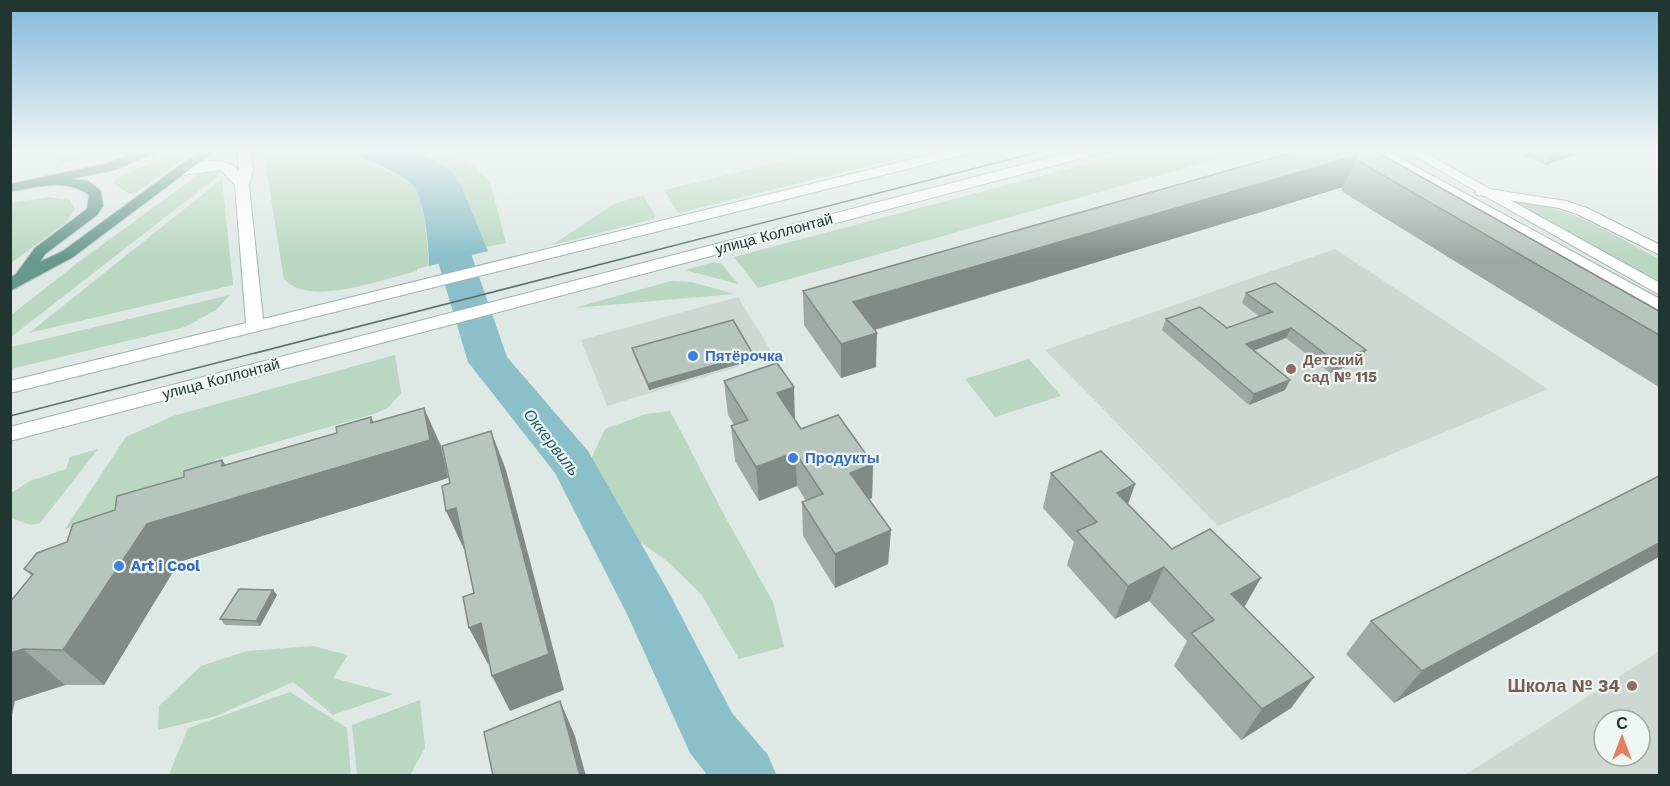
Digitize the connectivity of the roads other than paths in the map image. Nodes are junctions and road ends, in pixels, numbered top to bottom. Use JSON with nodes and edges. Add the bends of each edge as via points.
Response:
{"nodes":[{"id":1,"x":242,"y":185,"type":"edge"},
{"id":2,"x":85,"y":186,"type":"edge"},
{"id":3,"x":162,"y":186,"type":"edge"},
{"id":4,"x":823,"y":186,"type":"edge"},
{"id":5,"x":960,"y":186,"type":"edge"},
{"id":6,"x":1440,"y":186,"type":"edge"},
{"id":7,"x":1471,"y":186,"type":"edge"},
{"id":8,"x":1482,"y":192,"type":"junction"},
{"id":9,"x":1659,"y":251,"type":"edge"},
{"id":10,"x":16,"y":282,"type":"edge"},
{"id":11,"x":1659,"y":290,"type":"edge"},
{"id":12,"x":1659,"y":306,"type":"edge"},
{"id":13,"x":255,"y":326,"type":"junction"},
{"id":14,"x":10,"y":387,"type":"edge"},
{"id":15,"x":10,"y":434,"type":"edge"}],
"edges":[{"from":1,"to":13,"type":"main road"},
{"from":2,"to":10,"type":"main road","via":[[96,194],[92,212],[40,251]]},
{"from":3,"to":10,"type":"main road","via":[[68,254]]},
{"from":4,"to":13,"type":"main road"},
{"from":5,"to":15,"type":"main road","name":"улица Коллонтай"},
{"from":6,"to":12,"type":"main road"},
{"from":7,"to":8,"type":"main road"},
{"from":8,"to":9,"type":"main road","via":[[1582,211]]},
{"from":8,"to":11,"type":"main road"},
{"from":13,"to":14,"type":"main road"}]}
